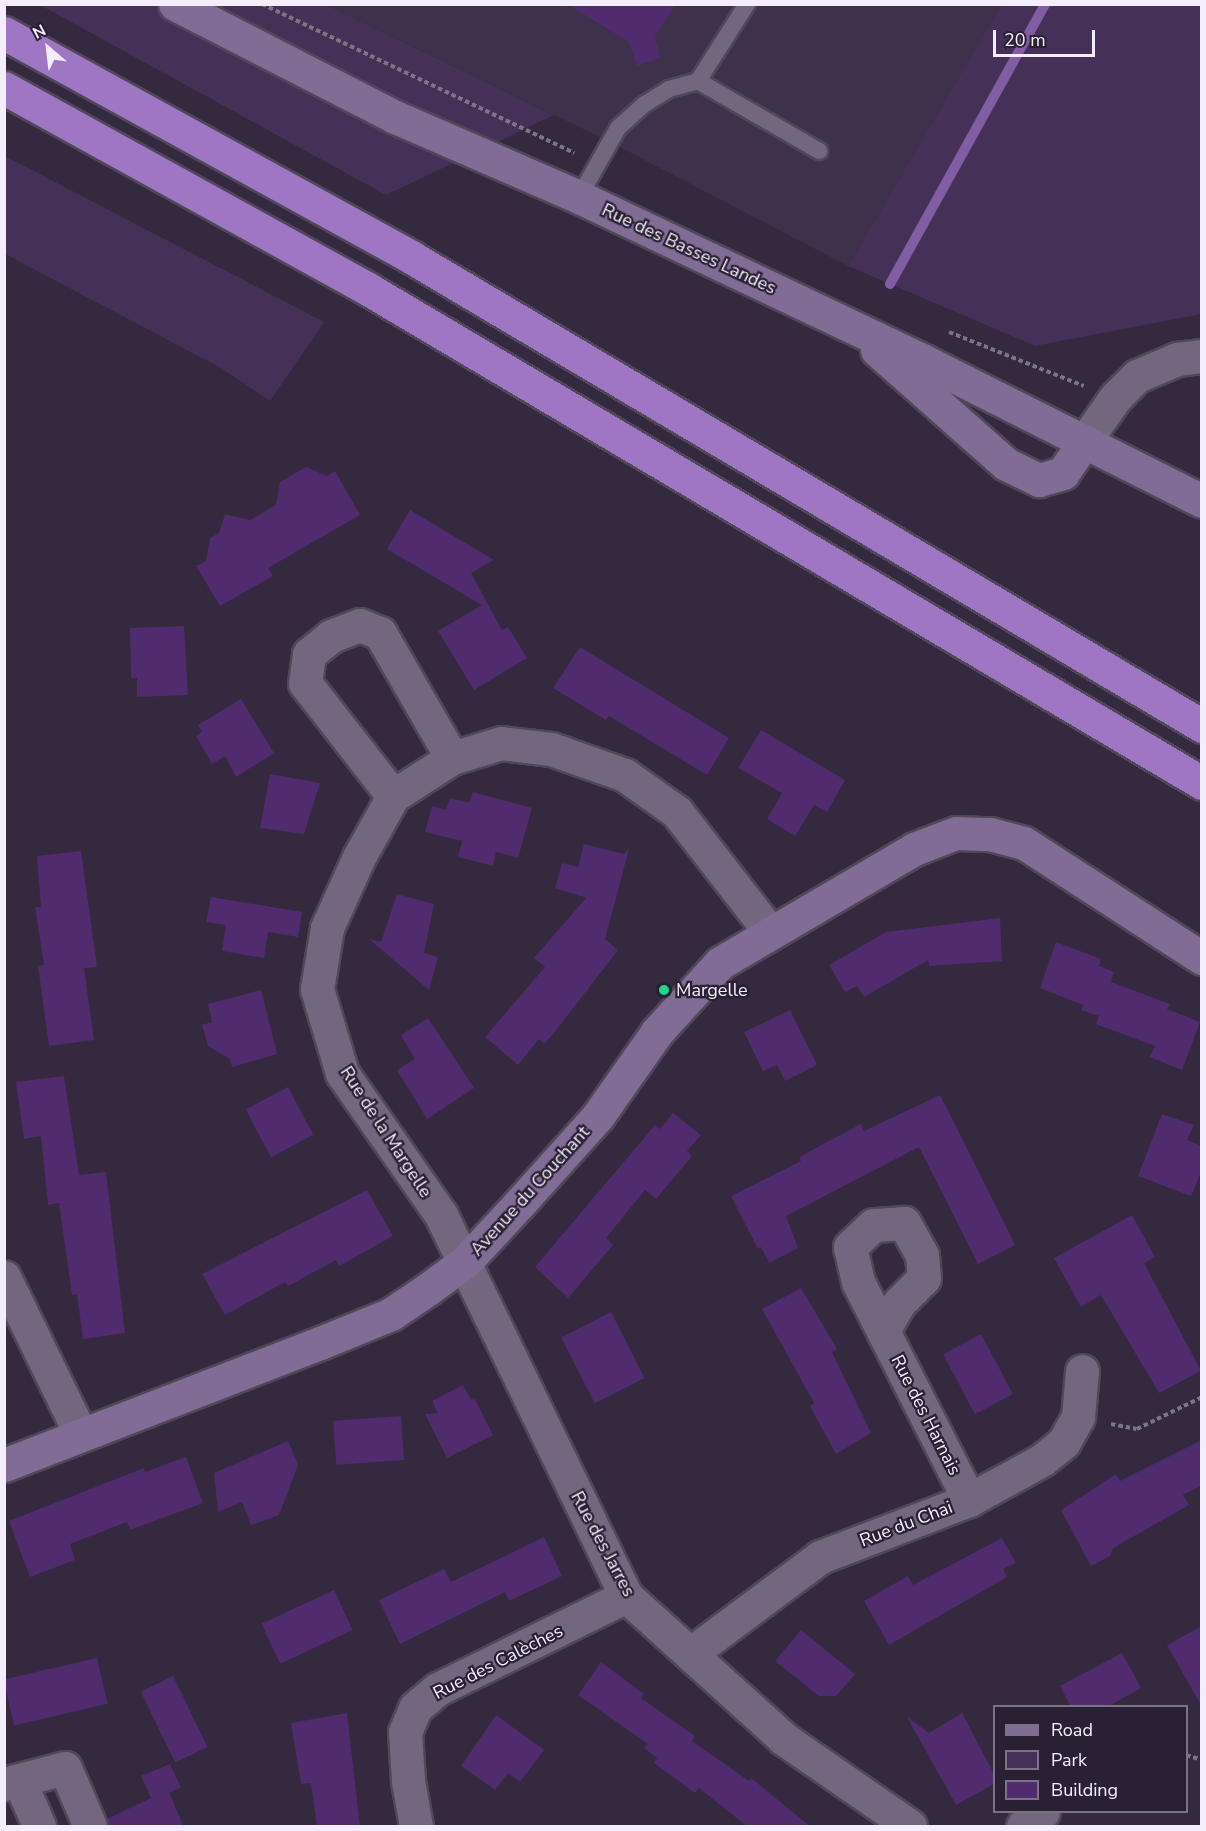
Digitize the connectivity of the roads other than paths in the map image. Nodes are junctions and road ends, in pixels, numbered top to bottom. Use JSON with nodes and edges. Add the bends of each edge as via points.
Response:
{"nodes":[{"id":1,"x":175,"y":4,"type":"edge"},
{"id":2,"x":747,"y":4,"type":"edge"},
{"id":3,"x":4,"y":33,"type":"edge"},
{"id":4,"x":698,"y":81,"type":"junction"},
{"id":5,"x":4,"y":88,"type":"edge"},
{"id":6,"x":819,"y":151,"type":"dead end"},
{"id":7,"x":579,"y":197,"type":"junction"},
{"id":8,"x":852,"y":327,"type":"junction"},
{"id":9,"x":1202,"y":356,"type":"edge"},
{"id":10,"x":1084,"y":442,"type":"junction"},
{"id":11,"x":1202,"y":501,"type":"edge"},
{"id":12,"x":1202,"y":726,"type":"edge"},
{"id":13,"x":452,"y":758,"type":"junction"},
{"id":14,"x":1202,"y":783,"type":"edge"},
{"id":15,"x":393,"y":796,"type":"junction"},
{"id":16,"x":770,"y":932,"type":"junction"},
{"id":17,"x":1202,"y":958,"type":"edge"},
{"id":18,"x":466,"y":1261,"type":"junction"},
{"id":19,"x":4,"y":1277,"type":"edge"},
{"id":20,"x":884,"y":1331,"type":"dead end"},
{"id":21,"x":1082,"y":1371,"type":"dead end"},
{"id":22,"x":80,"y":1433,"type":"junction"},
{"id":23,"x":4,"y":1465,"type":"edge"},
{"id":24,"x":969,"y":1500,"type":"junction"},
{"id":25,"x":626,"y":1596,"type":"junction"},
{"id":26,"x":690,"y":1654,"type":"junction"},
{"id":27,"x":12,"y":1783,"type":"edge"},
{"id":28,"x":1042,"y":1813,"type":"edge"},
{"id":29,"x":39,"y":1827,"type":"edge"},
{"id":30,"x":90,"y":1827,"type":"edge"},
{"id":31,"x":416,"y":1827,"type":"edge"},
{"id":32,"x":910,"y":1827,"type":"edge"},
{"id":33,"x":1023,"y":1827,"type":"edge"}],
"edges":[{"from":1,"to":7,"type":"street","name":"Rue des Basses Landes","via":[[395,117]]},
{"from":2,"to":4,"type":"lane"},
{"from":3,"to":12,"type":"highway","via":[[411,256]]},
{"from":4,"to":6,"type":"lane"},
{"from":4,"to":7,"type":"lane","via":[[669,89],[618,128]]},
{"from":5,"to":14,"type":"highway","via":[[450,336]]},
{"from":7,"to":8,"type":"street","name":"Rue des Basses Landes"},
{"from":8,"to":10,"type":"street","name":"Rue des Basses Landes"},
{"from":8,"to":10,"type":"street","via":[[1006,464],[1039,480],[1064,473]]},
{"from":9,"to":10,"type":"street","via":[[1177,359],[1137,376],[1115,398]]},
{"from":10,"to":11,"type":"street","name":"Rue des Basses Landes"},
{"from":13,"to":15,"type":"street","name":"Rue de la Margelle"},
{"from":13,"to":15,"type":"street","via":[[380,633],[360,625],[330,636],[309,654],[305,682]]},
{"from":13,"to":16,"type":"street","name":"Rue de la Margelle","via":[[501,743],[551,749],[625,775],[676,812]]},
{"from":15,"to":18,"type":"street","name":"Rue de la Margelle","via":[[359,857],[327,928],[317,989],[342,1073],[441,1215]]},
{"from":16,"to":17,"type":"street","name":"Avenue du Couchant","via":[[914,849],[956,833],[990,834],[1024,843]]},
{"from":16,"to":18,"type":"street","name":"Avenue du Couchant","via":[[720,963],[657,1032],[598,1116]]},
{"from":18,"to":22,"type":"street","name":"Avenue du Couchant","via":[[391,1314]]},
{"from":18,"to":25,"type":"street","name":"Rue des Jarres"},
{"from":19,"to":22,"type":"street"},
{"from":20,"to":24,"type":"street","name":"Rue des Harnais"},
{"from":21,"to":24,"type":"street","name":"Rue du Chai","via":[[1078,1417],[1064,1442],[1041,1460]]},
{"from":22,"to":23,"type":"street","name":"Avenue du Couchant"},
{"from":24,"to":26,"type":"street","name":"Rue du Chai","via":[[820,1557]]},
{"from":25,"to":26,"type":"street","name":"Rue des Jarres"},
{"from":25,"to":31,"type":"street","name":"Rue des Calèches","via":[[438,1689],[415,1708],[405,1732]]},
{"from":26,"to":32,"type":"street","name":"Rue des Jarres","via":[[784,1739]]},
{"from":27,"to":29,"type":"street"},
{"from":27,"to":30,"type":"street","via":[[65,1768]]},
{"from":28,"to":33,"type":"street"}]}
